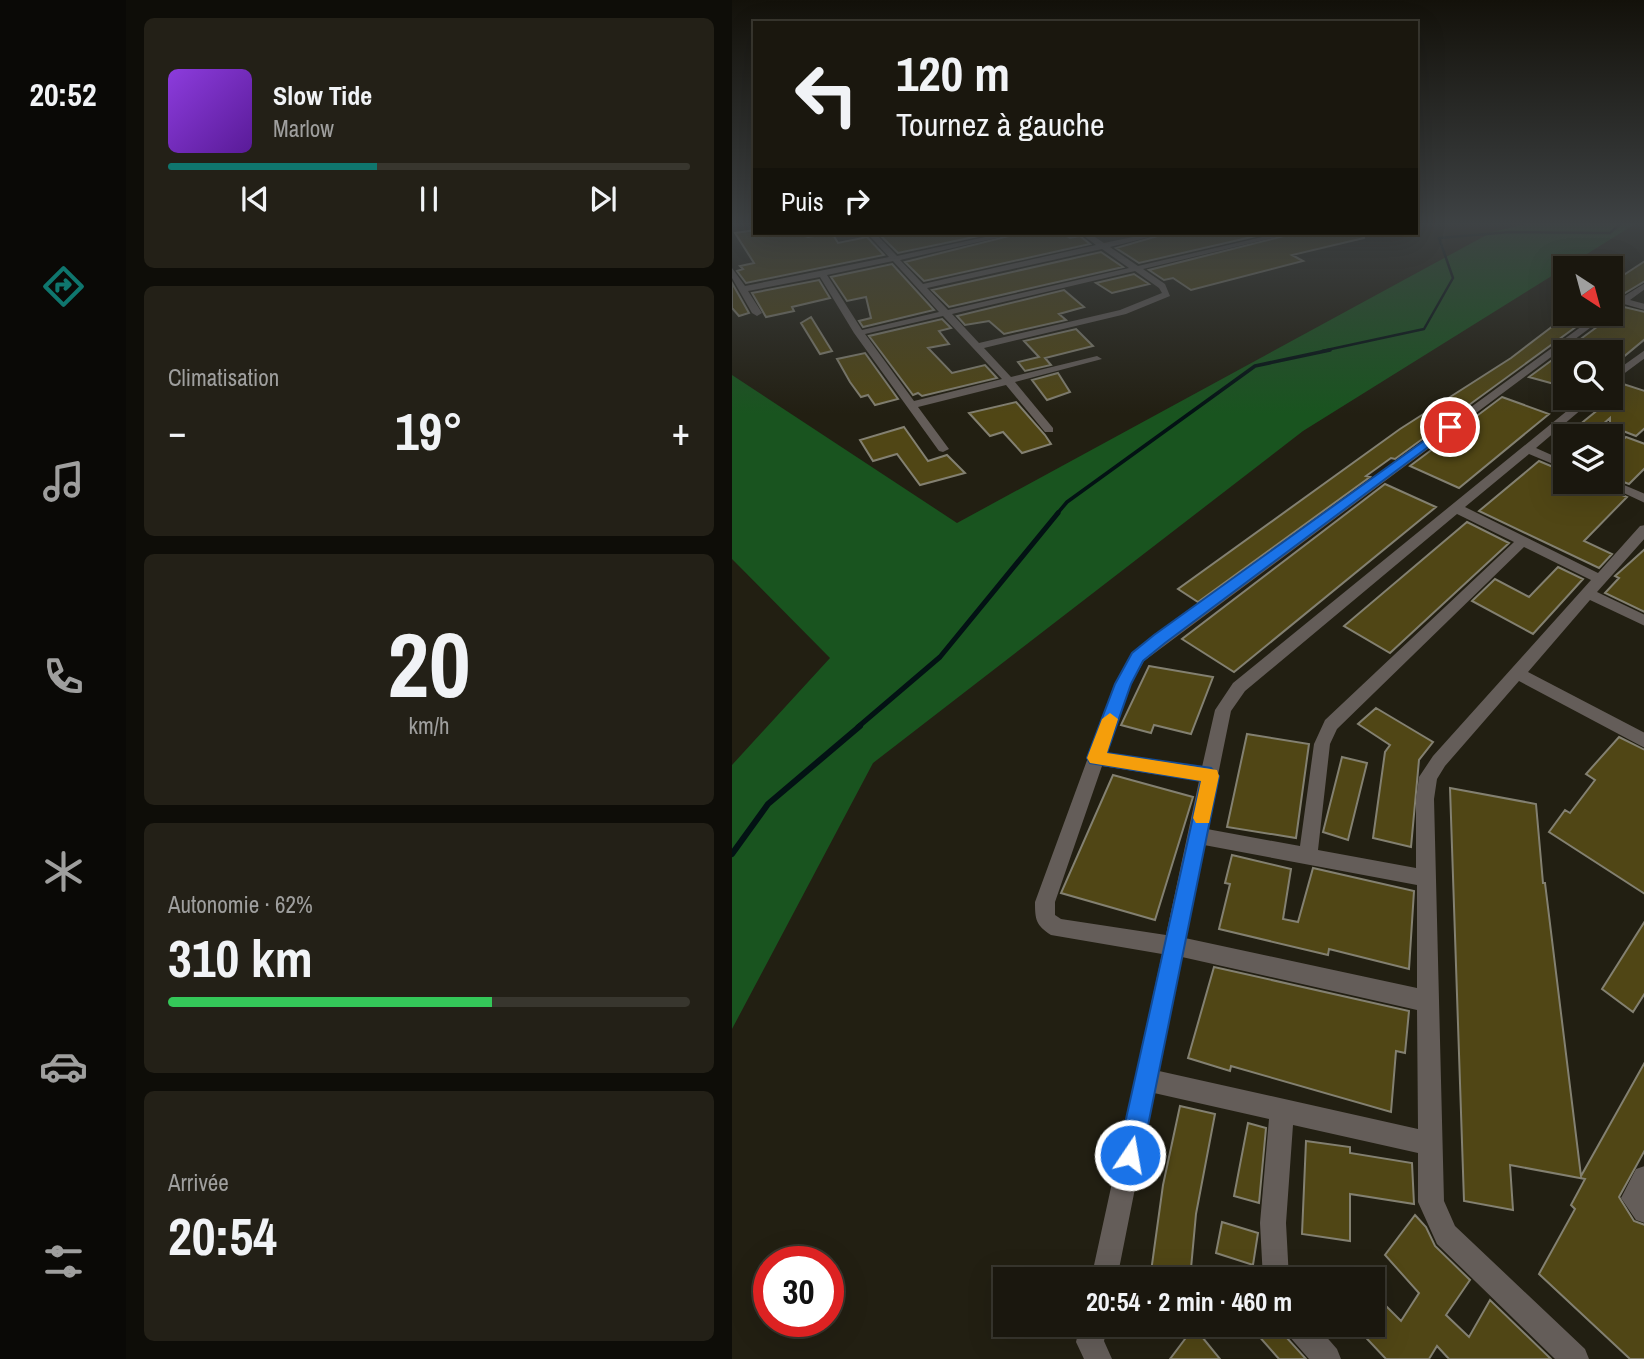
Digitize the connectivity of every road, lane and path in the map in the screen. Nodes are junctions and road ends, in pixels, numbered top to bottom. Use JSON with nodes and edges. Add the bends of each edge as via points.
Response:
{"nodes":[{"id":1,"x":751,"y":287,"type":"edge"},
{"id":2,"x":830,"y":287,"type":"edge"},
{"id":3,"x":920,"y":287,"type":"edge"},
{"id":4,"x":1052,"y":287,"type":"edge"},
{"id":5,"x":1163,"y":287,"type":"edge"},
{"id":6,"x":1641,"y":287,"type":"edge"},
{"id":7,"x":743,"y":289,"type":"joint"},
{"id":8,"x":1623,"y":301,"type":"joint"},
{"id":9,"x":1644,"y":307,"type":"edge"},
{"id":10,"x":945,"y":312,"type":"junction"},
{"id":11,"x":757,"y":313,"type":"dead end"},
{"id":12,"x":1588,"y":326,"type":"edge"},
{"id":13,"x":859,"y":333,"type":"junction"},
{"id":14,"x":977,"y":347,"type":"junction"},
{"id":15,"x":1643,"y":356,"type":"edge"},
{"id":16,"x":1097,"y":359,"type":"dead end"},
{"id":17,"x":1623,"y":371,"type":"edge"},
{"id":18,"x":1008,"y":380,"type":"junction"},
{"id":19,"x":911,"y":405,"type":"junction"},
{"id":20,"x":1575,"y":410,"type":"edge"},
{"id":21,"x":1049,"y":430,"type":"dead end"},
{"id":22,"x":943,"y":449,"type":"dead end"},
{"id":23,"x":1528,"y":449,"type":"junction"},
{"id":24,"x":1553,"y":460,"type":"edge"},
{"id":25,"x":1623,"y":490,"type":"edge"},
{"id":26,"x":1644,"y":499,"type":"edge"},
{"id":27,"x":1456,"y":508,"type":"junction"},
{"id":28,"x":1644,"y":529,"type":"edge"},
{"id":29,"x":1523,"y":541,"type":"junction"},
{"id":30,"x":1594,"y":586,"type":"junction"},
{"id":31,"x":1644,"y":621,"type":"edge"},
{"id":32,"x":1517,"y":673,"type":"junction"},
{"id":33,"x":1644,"y":741,"type":"edge"},
{"id":34,"x":1096,"y":758,"type":"junction"},
{"id":35,"x":1211,"y":776,"type":"junction"},
{"id":36,"x":1199,"y":836,"type":"junction"},
{"id":37,"x":1308,"y":857,"type":"junction"},
{"id":38,"x":1425,"y":878,"type":"junction"},
{"id":39,"x":1175,"y":946,"type":"junction"},
{"id":40,"x":1427,"y":1001,"type":"junction"},
{"id":41,"x":1146,"y":1080,"type":"junction"},
{"id":42,"x":1282,"y":1110,"type":"junction"},
{"id":43,"x":1428,"y":1143,"type":"junction"},
{"id":44,"x":1644,"y":1178,"type":"edge"},
{"id":45,"x":1644,"y":1211,"type":"edge"},
{"id":46,"x":1107,"y":1267,"type":"edge"},
{"id":47,"x":1275,"y":1267,"type":"edge"},
{"id":48,"x":1091,"y":1337,"type":"edge"},
{"id":49,"x":1309,"y":1337,"type":"edge"},
{"id":50,"x":1098,"y":1359,"type":"edge"},
{"id":51,"x":1328,"y":1359,"type":"edge"},
{"id":52,"x":1575,"y":1359,"type":"edge"}],
"edges":[{"from":1,"to":7,"type":"street"},
{"from":2,"to":13,"type":"street"},
{"from":3,"to":10,"type":"street"},
{"from":4,"to":10,"type":"street"},
{"from":5,"to":14,"type":"street","via":[[1167,294],[1123,312]]},
{"from":6,"to":8,"type":"street"},
{"from":7,"to":11,"type":"street"},
{"from":8,"to":9,"type":"street"},
{"from":10,"to":13,"type":"street"},
{"from":10,"to":14,"type":"street"},
{"from":12,"to":34,"type":"street","via":[[1138,657]]},
{"from":13,"to":19,"type":"street"},
{"from":14,"to":18,"type":"street"},
{"from":15,"to":17,"type":"street"},
{"from":16,"to":18,"type":"street"},
{"from":18,"to":19,"type":"street"},
{"from":18,"to":21,"type":"street"},
{"from":19,"to":22,"type":"street"},
{"from":20,"to":23,"type":"street"},
{"from":23,"to":24,"type":"street"},
{"from":23,"to":27,"type":"street"},
{"from":25,"to":26,"type":"street"},
{"from":27,"to":29,"type":"street"},
{"from":27,"to":35,"type":"street","via":[[1239,687],[1223,710]]},
{"from":28,"to":30,"type":"street"},
{"from":29,"to":30,"type":"street"},
{"from":29,"to":37,"type":"street","via":[[1332,725],[1322,744]]},
{"from":30,"to":31,"type":"street"},
{"from":30,"to":32,"type":"street"},
{"from":32,"to":33,"type":"street"},
{"from":32,"to":38,"type":"street","via":[[1427,777]]},
{"from":34,"to":35,"type":"street"},
{"from":34,"to":39,"type":"street","via":[[1045,902],[1045,920],[1058,928]]},
{"from":35,"to":36,"type":"street"},
{"from":36,"to":37,"type":"street"},
{"from":36,"to":39,"type":"street"},
{"from":37,"to":38,"type":"street"},
{"from":38,"to":40,"type":"street"},
{"from":39,"to":40,"type":"street"},
{"from":39,"to":41,"type":"street"},
{"from":40,"to":43,"type":"street"},
{"from":41,"to":42,"type":"street"},
{"from":41,"to":46,"type":"street"},
{"from":42,"to":43,"type":"street"},
{"from":42,"to":47,"type":"street","via":[[1273,1223]]},
{"from":43,"to":52,"type":"street","via":[[1431,1202],[1446,1235]]},
{"from":44,"to":45,"type":"street","via":[[1634,1198]]},
{"from":48,"to":50,"type":"street"},
{"from":49,"to":51,"type":"street"}]}
